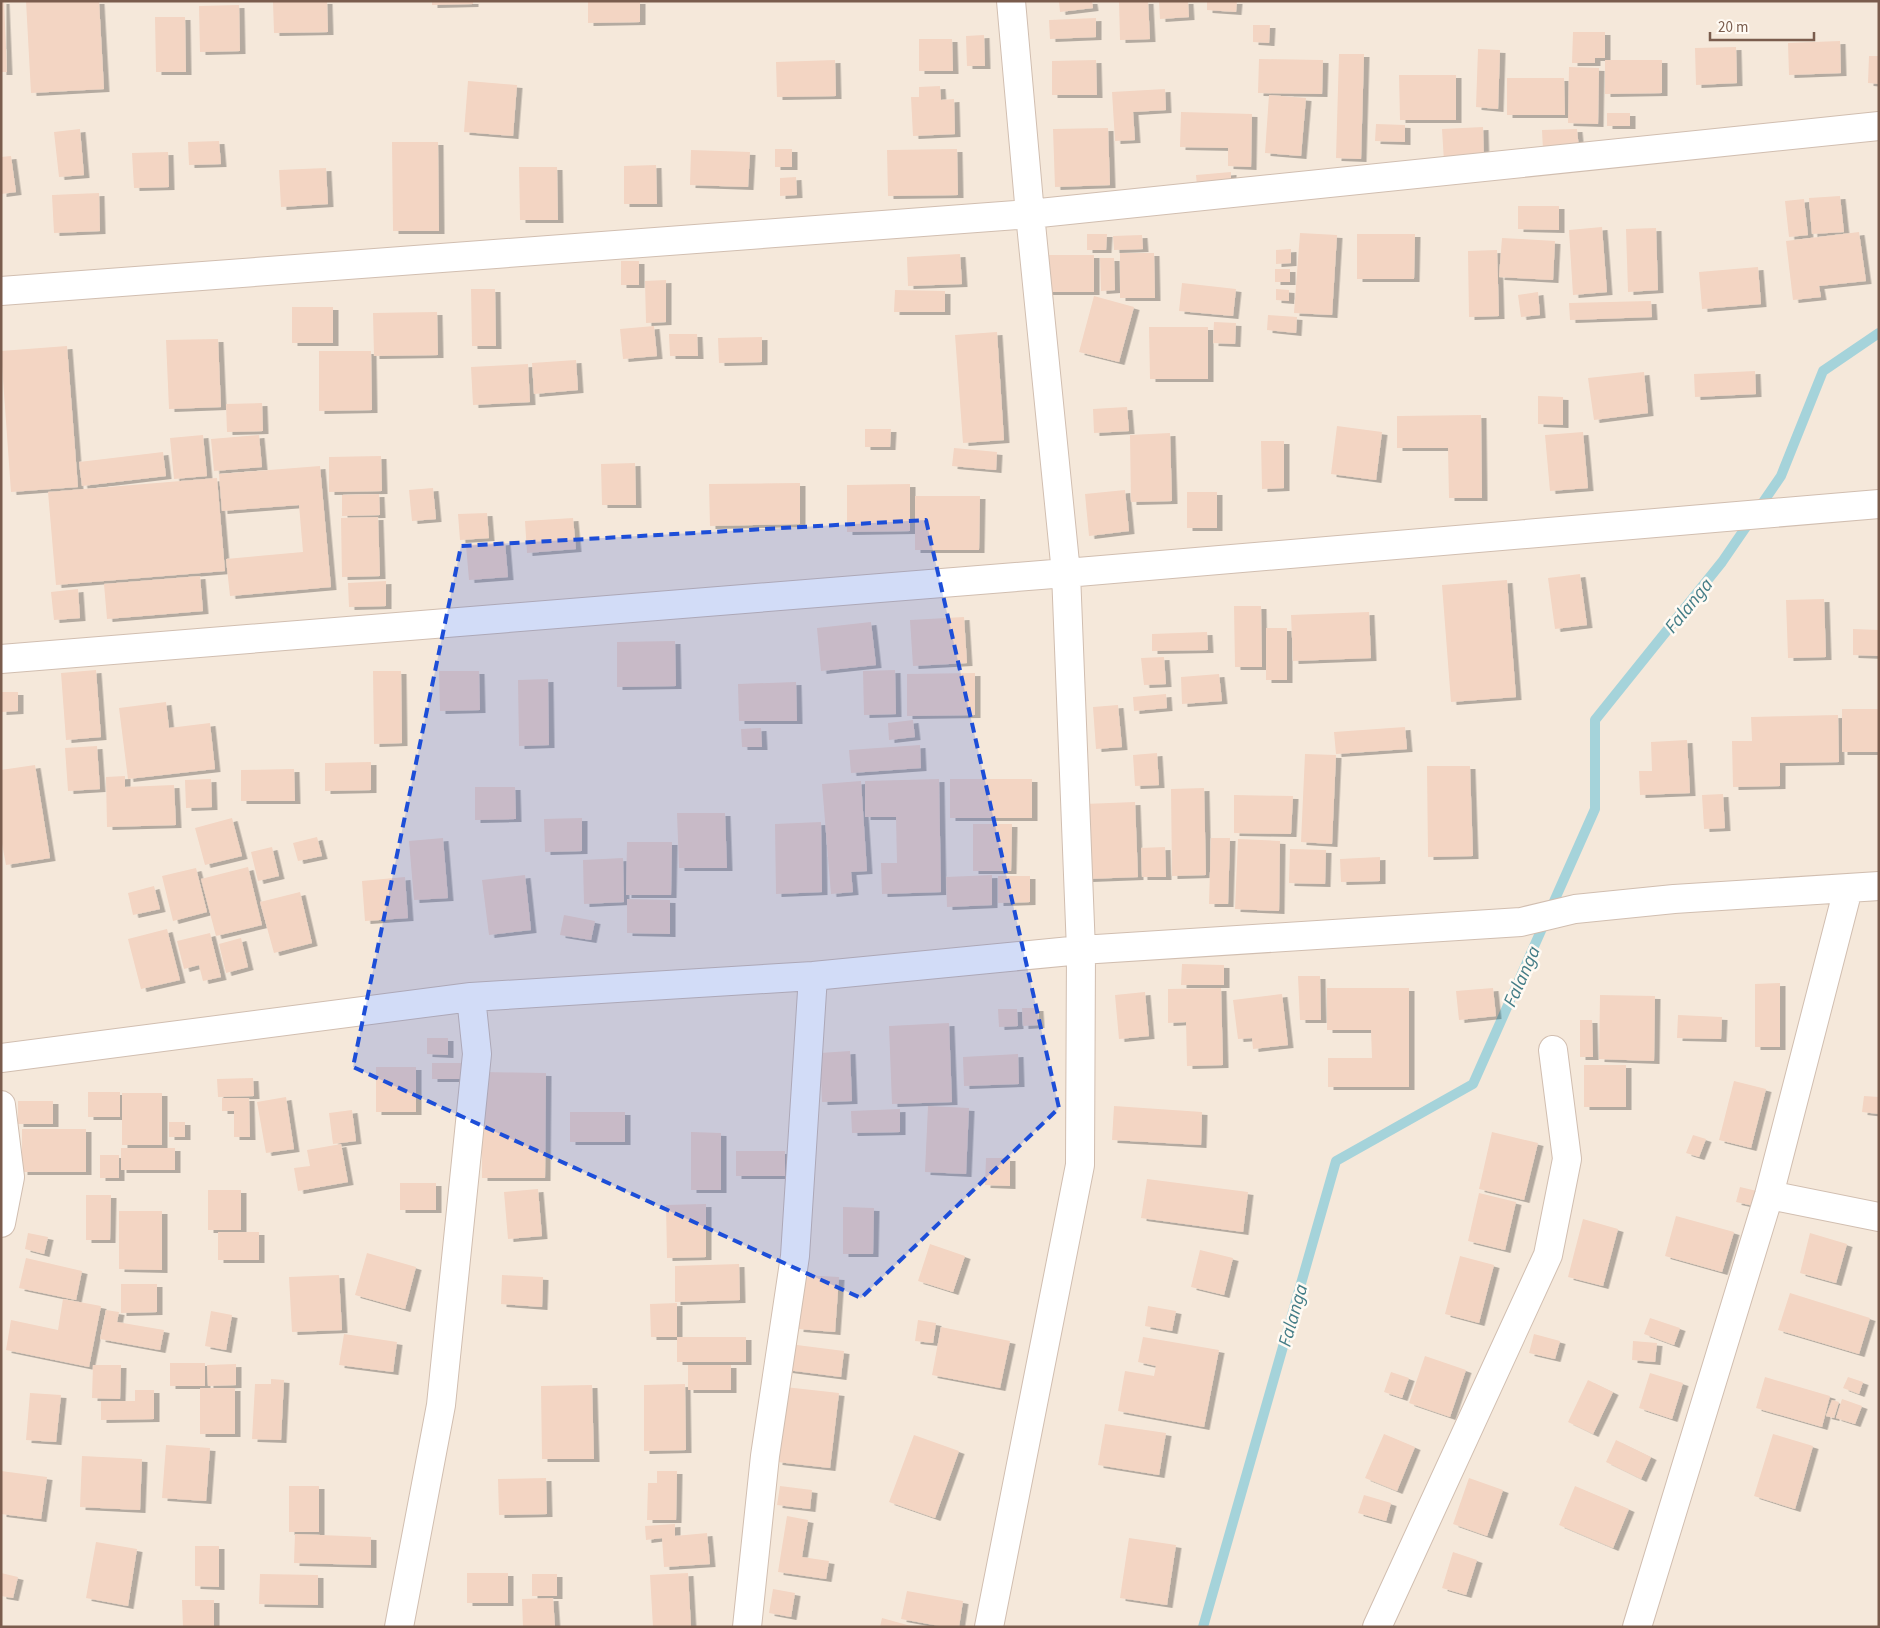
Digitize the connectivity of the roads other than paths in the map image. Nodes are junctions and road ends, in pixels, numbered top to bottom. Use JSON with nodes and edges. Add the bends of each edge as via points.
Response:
{"nodes":[{"id":1,"x":1011,"y":1,"type":"edge"},
{"id":2,"x":1879,"y":126,"type":"edge"},
{"id":3,"x":1030,"y":214,"type":"junction"},
{"id":4,"x":1,"y":291,"type":"edge"},
{"id":5,"x":1879,"y":504,"type":"edge"},
{"id":6,"x":1066,"y":573,"type":"junction"},
{"id":7,"x":1,"y":659,"type":"edge"},
{"id":8,"x":1879,"y":886,"type":"edge"},
{"id":9,"x":1848,"y":889,"type":"junction"},
{"id":10,"x":1081,"y":950,"type":"junction"},
{"id":11,"x":813,"y":976,"type":"junction"},
{"id":12,"x":471,"y":997,"type":"junction"},
{"id":13,"x":1552,"y":1050,"type":"dead end"},
{"id":14,"x":1,"y":1058,"type":"edge"},
{"id":15,"x":1,"y":1105,"type":"edge"},
{"id":16,"x":1769,"y":1195,"type":"junction"},
{"id":17,"x":1879,"y":1217,"type":"edge"},
{"id":18,"x":1,"y":1223,"type":"edge"},
{"id":19,"x":400,"y":1627,"type":"edge"},
{"id":20,"x":747,"y":1627,"type":"edge"},
{"id":21,"x":989,"y":1627,"type":"edge"},
{"id":22,"x":1377,"y":1627,"type":"edge"},
{"id":23,"x":1636,"y":1627,"type":"edge"}],
"edges":[{"from":1,"to":3,"type":"street"},
{"from":2,"to":3,"type":"street"},
{"from":3,"to":4,"type":"street"},
{"from":3,"to":6,"type":"street"},
{"from":5,"to":6,"type":"street"},
{"from":6,"to":7,"type":"street"},
{"from":6,"to":10,"type":"street"},
{"from":8,"to":9,"type":"street"},
{"from":9,"to":10,"type":"street","via":[[1674,899],[1575,909],[1521,922]]},
{"from":9,"to":16,"type":"street"},
{"from":10,"to":11,"type":"street"},
{"from":10,"to":21,"type":"street","via":[[1080,1165]]},
{"from":11,"to":12,"type":"street"},
{"from":11,"to":20,"type":"street","via":[[795,1256],[765,1456]]},
{"from":12,"to":14,"type":"street"},
{"from":12,"to":19,"type":"street","via":[[477,1054],[441,1405]]},
{"from":13,"to":22,"type":"street","via":[[1567,1159],[1548,1255]]},
{"from":15,"to":18,"type":"street","via":[[10,1177]]},
{"from":16,"to":17,"type":"street"},
{"from":16,"to":23,"type":"street"}]}
